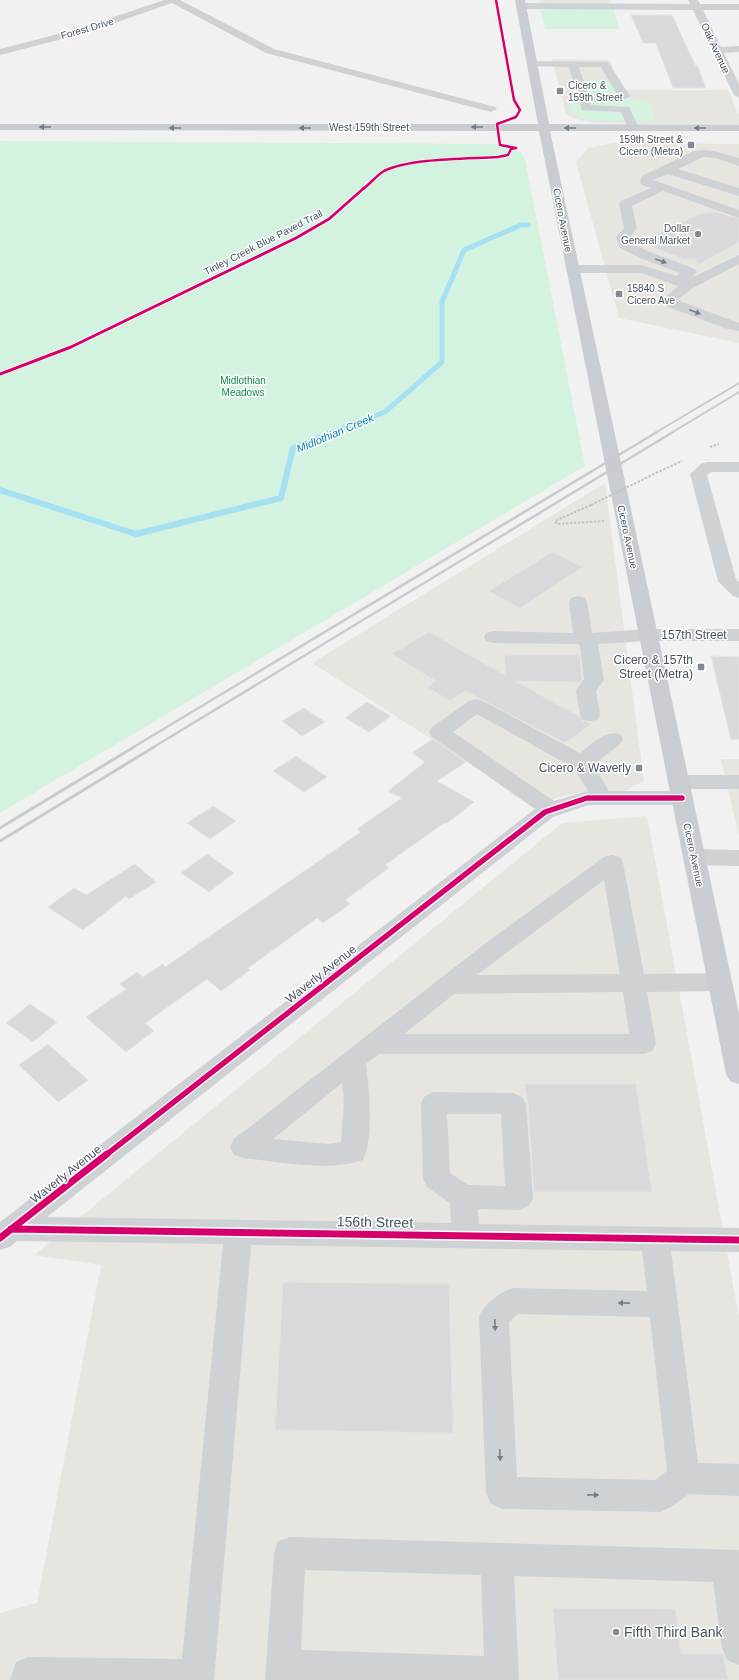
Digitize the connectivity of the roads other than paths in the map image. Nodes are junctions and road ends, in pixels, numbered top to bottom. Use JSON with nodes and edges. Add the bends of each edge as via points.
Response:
{"nodes":[{"id":1,"x":173,"y":0,"type":"edge"},
{"id":2,"x":521,"y":3,"type":"edge"},
{"id":3,"x":558,"y":3,"type":"edge"},
{"id":4,"x":695,"y":4,"type":"edge"},
{"id":5,"x":739,"y":7,"type":"edge"},
{"id":6,"x":717,"y":50,"type":"junction"},
{"id":7,"x":737,"y":50,"type":"edge"},
{"id":8,"x":0,"y":52,"type":"edge"},
{"id":9,"x":532,"y":64,"type":"junction"},
{"id":10,"x":573,"y":64,"type":"junction"},
{"id":11,"x":739,"y":95,"type":"edge"},
{"id":12,"x":584,"y":100,"type":"junction"},
{"id":13,"x":492,"y":109,"type":"dead end"},
{"id":14,"x":0,"y":127,"type":"edge"},
{"id":15,"x":633,"y":128,"type":"junction"},
{"id":16,"x":739,"y":128,"type":"edge"},
{"id":17,"x":545,"y":133,"type":"junction"},
{"id":18,"x":0,"y":136,"type":"edge"},
{"id":19,"x":739,"y":139,"type":"edge"},
{"id":20,"x":724,"y":158,"type":"junction"},
{"id":21,"x":739,"y":162,"type":"edge"},
{"id":22,"x":667,"y":170,"type":"junction"},
{"id":23,"x":687,"y":176,"type":"junction"},
{"id":24,"x":662,"y":187,"type":"junction"},
{"id":25,"x":739,"y":192,"type":"edge"},
{"id":26,"x":739,"y":214,"type":"edge"},
{"id":27,"x":739,"y":259,"type":"edge"},
{"id":28,"x":573,"y":269,"type":"junction"},
{"id":29,"x":683,"y":283,"type":"junction"},
{"id":30,"x":739,"y":327,"type":"edge"},
{"id":31,"x":739,"y":467,"type":"edge"},
{"id":32,"x":739,"y":592,"type":"edge"},
{"id":33,"x":578,"y":602,"type":"dead end"},
{"id":34,"x":648,"y":635,"type":"junction"},
{"id":35,"x":739,"y":635,"type":"edge"},
{"id":36,"x":493,"y":637,"type":"dead end"},
{"id":37,"x":583,"y":639,"type":"junction"},
{"id":38,"x":590,"y":715,"type":"dead end"},
{"id":39,"x":613,"y":739,"type":"dead end"},
{"id":40,"x":581,"y":763,"type":"junction"},
{"id":41,"x":739,"y":782,"type":"edge"},
{"id":42,"x":680,"y":790,"type":"junction"},
{"id":43,"x":603,"y":798,"type":"junction"},
{"id":44,"x":552,"y":810,"type":"junction"},
{"id":45,"x":694,"y":858,"type":"junction"},
{"id":46,"x":739,"y":858,"type":"edge"},
{"id":47,"x":720,"y":982,"type":"junction"},
{"id":48,"x":634,"y":983,"type":"junction"},
{"id":49,"x":449,"y":985,"type":"junction"},
{"id":50,"x":373,"y":1044,"type":"junction"},
{"id":51,"x":353,"y":1060,"type":"junction"},
{"id":52,"x":738,"y":1060,"type":"edge"},
{"id":53,"x":463,"y":1197,"type":"junction"},
{"id":54,"x":6,"y":1233,"type":"edge"},
{"id":55,"x":238,"y":1233,"type":"junction"},
{"id":56,"x":466,"y":1236,"type":"junction"},
{"id":57,"x":654,"y":1239,"type":"junction"},
{"id":58,"x":739,"y":1240,"type":"edge"},
{"id":59,"x":663,"y":1304,"type":"junction"},
{"id":60,"x":684,"y":1478,"type":"junction"},
{"id":61,"x":739,"y":1480,"type":"edge"},
{"id":62,"x":496,"y":1559,"type":"junction"},
{"id":63,"x":733,"y":1566,"type":"edge"},
{"id":64,"x":739,"y":1648,"type":"edge"},
{"id":65,"x":283,"y":1674,"type":"edge"},
{"id":66,"x":502,"y":1677,"type":"edge"},
{"id":67,"x":197,"y":1678,"type":"edge"},
{"id":68,"x":27,"y":1680,"type":"edge"}],
"edges":[{"from":1,"to":8,"type":"street","name":"Forest Drive","via":[[85,30]]},
{"from":1,"to":13,"type":"street","via":[[270,50]]},
{"from":2,"to":3,"type":"street"},
{"from":2,"to":9,"type":"main road","name":"Cicero Avenue"},
{"from":3,"to":4,"type":"street"},
{"from":4,"to":5,"type":"street"},
{"from":4,"to":6,"type":"street","name":"Oak Avenue"},
{"from":6,"to":7,"type":"street"},
{"from":6,"to":11,"type":"street","name":"Oak Avenue"},
{"from":9,"to":10,"type":"street"},
{"from":9,"to":17,"type":"main road","name":"Cicero Avenue"},
{"from":10,"to":12,"type":"street"},
{"from":10,"to":12,"type":"street","via":[[604,64],[624,96]]},
{"from":12,"to":15,"type":"street","via":[[586,108],[625,109]]},
{"from":17,"to":14,"type":"main road","name":"West 159th Street","one_way":true},
{"from":16,"to":15,"type":"main road","name":"West 159th Street","one_way":true},
{"from":15,"to":17,"type":"main road","name":"West 159th Street","one_way":true},
{"from":17,"to":18,"type":"main road","name":"West 159th Street"},
{"from":17,"to":19,"type":"main road","name":"West 159th Street"},
{"from":17,"to":28,"type":"main road","name":"Cicero Avenue"},
{"from":20,"to":21,"type":"street"},
{"from":20,"to":22,"type":"street","via":[[709,153],[698,154]]},
{"from":20,"to":23,"type":"street"},
{"from":22,"to":23,"type":"street"},
{"from":22,"to":24,"type":"street","via":[[646,179],[646,182]]},
{"from":23,"to":25,"type":"street"},
{"from":24,"to":26,"type":"street"},
{"from":24,"to":29,"type":"street","one_way":true,"via":[[625,204],[631,228],[623,237],[625,245],[690,272]]},
{"from":27,"to":29,"type":"street"},
{"from":28,"to":29,"type":"street","via":[[642,269]]},
{"from":28,"to":34,"type":"main road","name":"Cicero Avenue"},
{"from":29,"to":30,"type":"street","one_way":true,"via":[[670,299],[671,303]]},
{"from":31,"to":32,"type":"street","via":[[707,468],[698,474],[727,581]]},
{"from":33,"to":37,"type":"street"},
{"from":34,"to":35,"type":"street","name":"157th Street"},
{"from":34,"to":37,"type":"street","name":"157th Street"},
{"from":34,"to":42,"type":"main road","name":"Cicero Avenue"},
{"from":36,"to":37,"type":"street","name":"157th Street"},
{"from":37,"to":38,"type":"street","via":[[589,645],[594,680],[586,690]]},
{"from":39,"to":40,"type":"street"},
{"from":40,"to":43,"type":"street"},
{"from":40,"to":44,"type":"street","via":[[476,704],[439,732]]},
{"from":41,"to":42,"type":"street","name":"Waverly Avenue"},
{"from":42,"to":43,"type":"street","name":"Waverly Avenue"},
{"from":42,"to":45,"type":"main road","name":"Cicero Avenue"},
{"from":43,"to":44,"type":"street","name":"Waverly Avenue","via":[[587,798]]},
{"from":44,"to":54,"type":"street","name":"Waverly Avenue","via":[[545,812]]},
{"from":45,"to":46,"type":"street"},
{"from":45,"to":47,"type":"main road","name":"Cicero Avenue"},
{"from":47,"to":48,"type":"street"},
{"from":47,"to":52,"type":"main road","name":"Cicero Avenue"},
{"from":48,"to":49,"type":"street"},
{"from":48,"to":49,"type":"street","via":[[612,863],[560,898]]},
{"from":48,"to":50,"type":"street","via":[[642,1044]]},
{"from":49,"to":50,"type":"street"},
{"from":50,"to":51,"type":"street"},
{"from":51,"to":51,"type":"street","via":[[273,1123],[243,1147],[328,1155],[354,1152],[357,1101]]},
{"from":53,"to":53,"type":"street","via":[[437,1180],[434,1103],[513,1104],[519,1198]]},
{"from":53,"to":56,"type":"street"},
{"from":54,"to":55,"type":"street","name":"156th Street"},
{"from":55,"to":56,"type":"street","name":"156th Street"},
{"from":55,"to":67,"type":"street"},
{"from":56,"to":57,"type":"street","name":"156th Street"},
{"from":57,"to":58,"type":"street","name":"156th Street"},
{"from":57,"to":59,"type":"street"},
{"from":59,"to":60,"type":"street"},
{"from":59,"to":60,"type":"street","one_way":true,"via":[[513,1301],[494,1316],[502,1493],[660,1496]]},
{"from":60,"to":61,"type":"street"},
{"from":62,"to":63,"type":"street"},
{"from":62,"to":65,"type":"street","via":[[290,1554]]},
{"from":62,"to":66,"type":"street"},
{"from":63,"to":64,"type":"street"},
{"from":65,"to":66,"type":"street"},
{"from":67,"to":68,"type":"street","via":[[28,1674]]}]}
